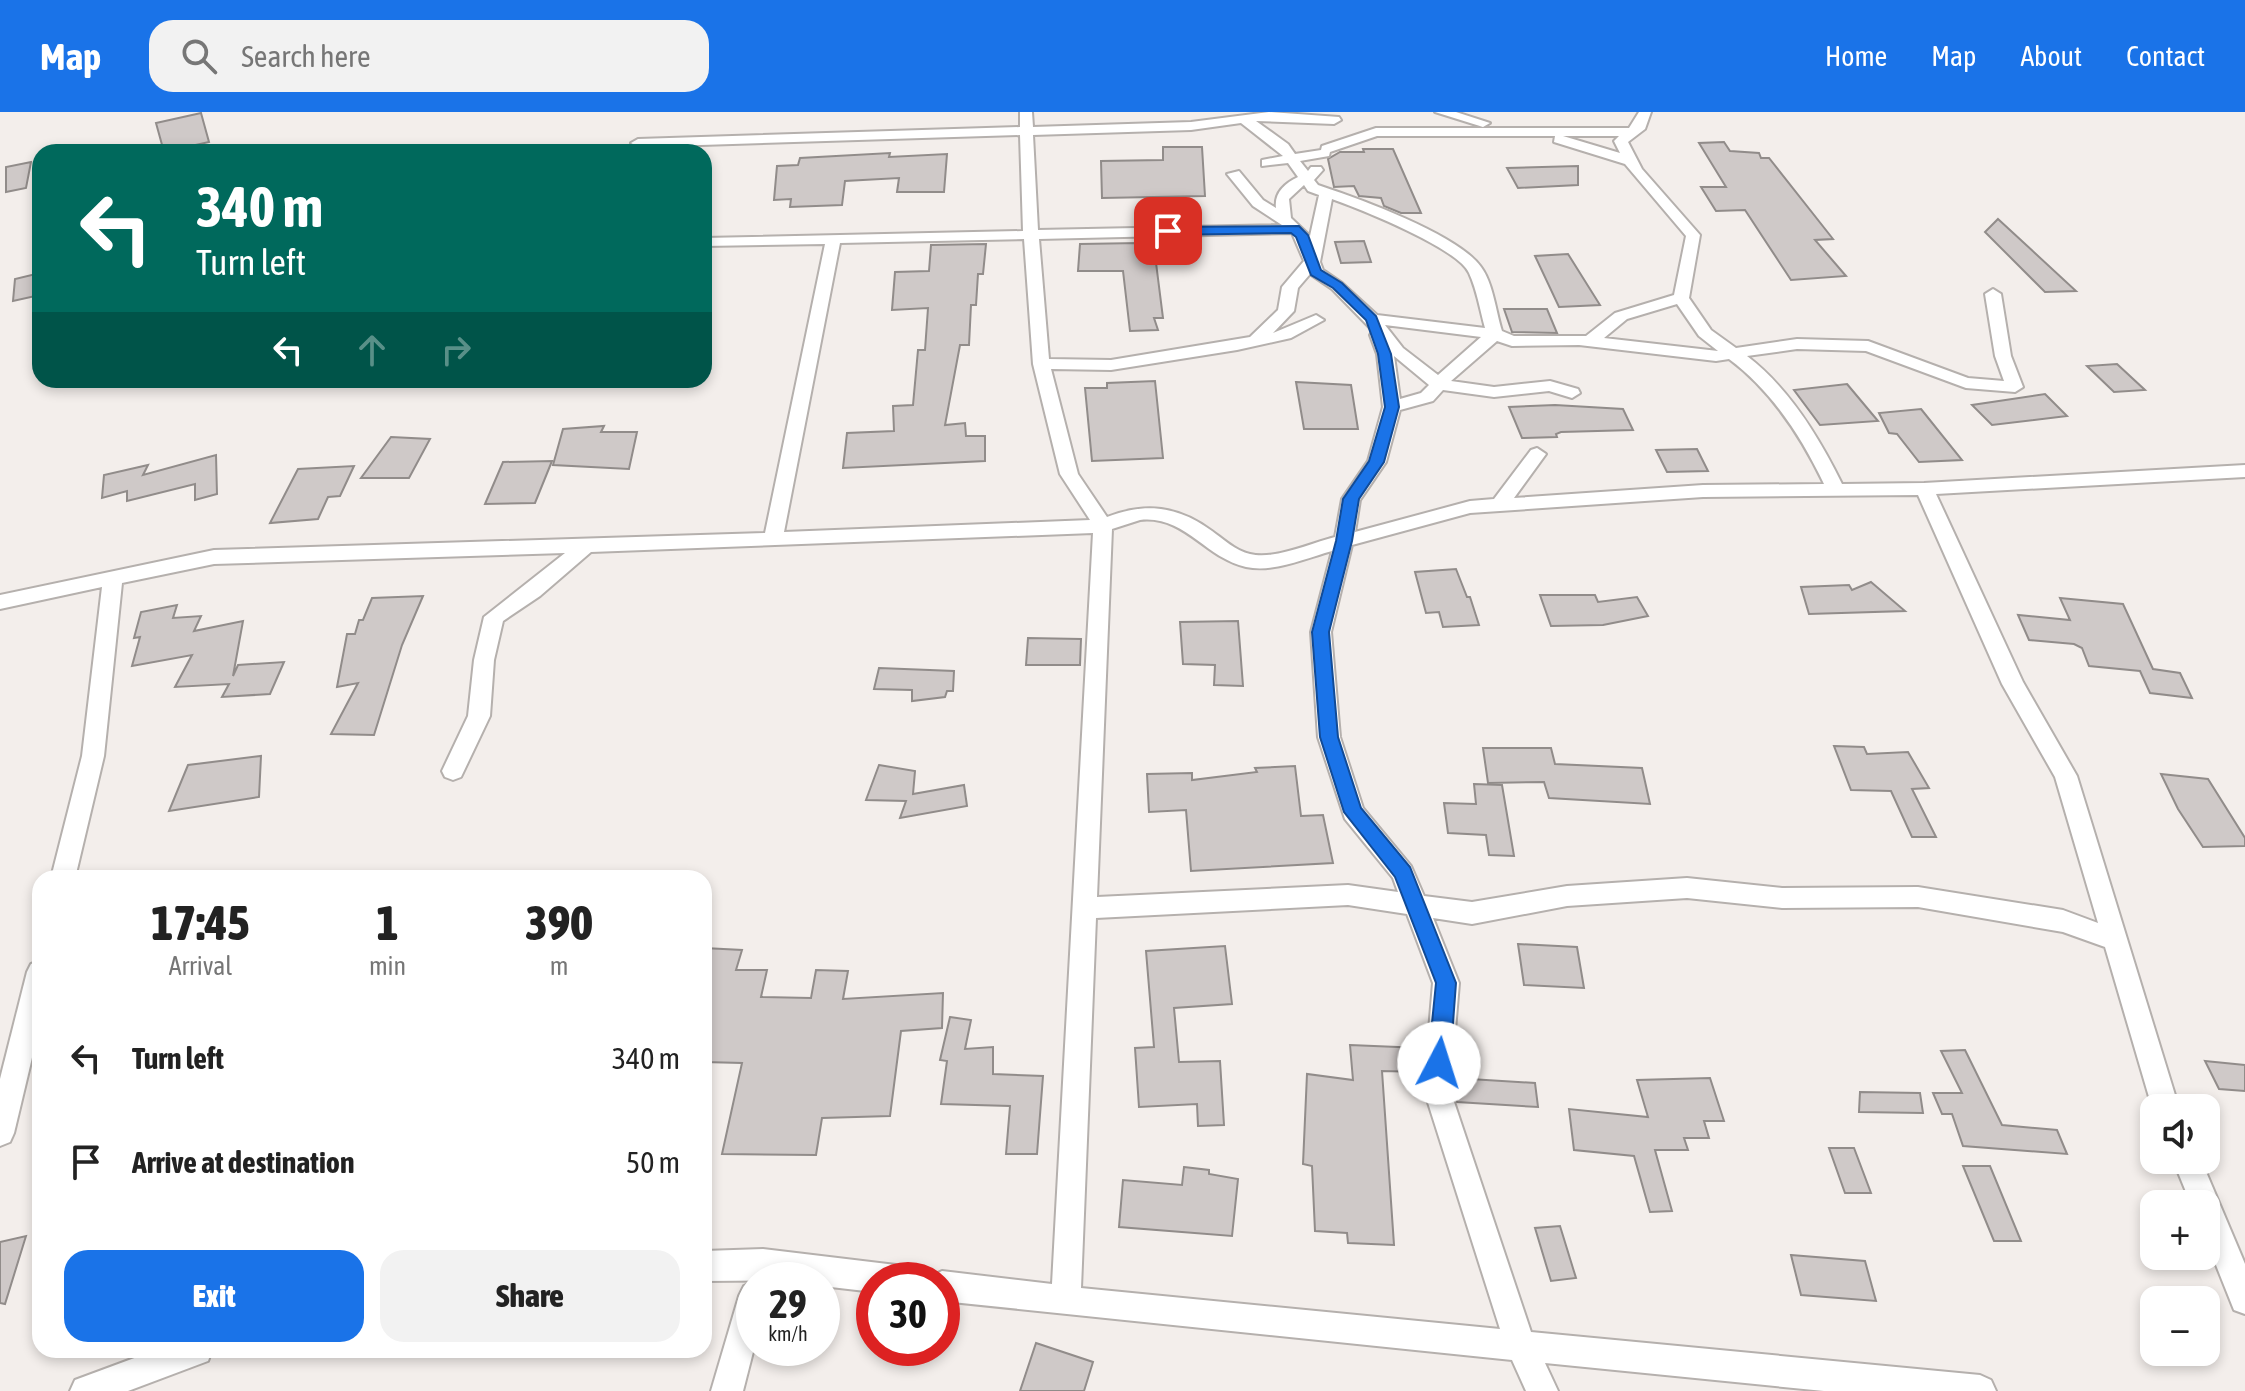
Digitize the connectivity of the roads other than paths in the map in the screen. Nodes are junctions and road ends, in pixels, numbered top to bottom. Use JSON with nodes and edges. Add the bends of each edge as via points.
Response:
{"nodes":[{"id":1,"x":1026,"y":112,"type":"edge"},
{"id":2,"x":1441,"y":112,"type":"edge"},
{"id":3,"x":1645,"y":112,"type":"edge"},
{"id":4,"x":1335,"y":116,"type":"edge"},
{"id":5,"x":1225,"y":118,"type":"edge"},
{"id":6,"x":1263,"y":119,"type":"edge"},
{"id":7,"x":1026,"y":130,"type":"junction"},
{"id":8,"x":1633,"y":132,"type":"junction"},
{"id":9,"x":1539,"y":133,"type":"junction"},
{"id":10,"x":638,"y":143,"type":"dead end"},
{"id":11,"x":1326,"y":151,"type":"junction"},
{"id":12,"x":1289,"y":158,"type":"junction"},
{"id":13,"x":1631,"y":161,"type":"junction"},
{"id":14,"x":1267,"y":163,"type":"dead end"},
{"id":15,"x":1234,"y":174,"type":"dead end"},
{"id":16,"x":1309,"y":178,"type":"junction"},
{"id":17,"x":1326,"y":194,"type":"junction"},
{"id":18,"x":1282,"y":198,"type":"junction"},
{"id":19,"x":1257,"y":202,"type":"junction"},
{"id":20,"x":1289,"y":224,"type":"junction"},
{"id":21,"x":1033,"y":233,"type":"junction"},
{"id":22,"x":833,"y":239,"type":"junction"},
{"id":23,"x":712,"y":242,"type":"edge"},
{"id":24,"x":1312,"y":262,"type":"junction"},
{"id":25,"x":1993,"y":294,"type":"dead end"},
{"id":26,"x":1681,"y":298,"type":"junction"},
{"id":27,"x":1372,"y":319,"type":"junction"},
{"id":28,"x":1316,"y":320,"type":"dead end"},
{"id":29,"x":1495,"y":334,"type":"junction"},
{"id":30,"x":1255,"y":341,"type":"junction"},
{"id":31,"x":1590,"y":341,"type":"junction"},
{"id":32,"x":1733,"y":352,"type":"junction"},
{"id":33,"x":1041,"y":364,"type":"junction"},
{"id":34,"x":1438,"y":384,"type":"junction"},
{"id":35,"x":1572,"y":393,"type":"dead end"},
{"id":36,"x":1392,"y":407,"type":"junction"},
{"id":37,"x":1537,"y":454,"type":"dead end"},
{"id":38,"x":2245,"y":471,"type":"edge"},
{"id":39,"x":1924,"y":489,"type":"junction"},
{"id":40,"x":1836,"y":490,"type":"junction"},
{"id":41,"x":1499,"y":505,"type":"junction"},
{"id":42,"x":1103,"y":526,"type":"junction"},
{"id":43,"x":773,"y":538,"type":"junction"},
{"id":44,"x":1344,"y":541,"type":"junction"},
{"id":45,"x":586,"y":546,"type":"junction"},
{"id":46,"x":113,"y":579,"type":"junction"},
{"id":47,"x":0,"y":602,"type":"edge"},
{"id":48,"x":453,"y":771,"type":"dead end"},
{"id":49,"x":65,"y":870,"type":"edge"},
{"id":50,"x":1416,"y":905,"type":"junction"},
{"id":51,"x":1085,"y":908,"type":"junction"},
{"id":52,"x":2113,"y":939,"type":"junction"},
{"id":53,"x":32,"y":1004,"type":"edge"},
{"id":54,"x":2161,"y":1094,"type":"edge"},
{"id":55,"x":0,"y":1133,"type":"edge"},
{"id":56,"x":2220,"y":1239,"type":"edge"},
{"id":57,"x":712,"y":1267,"type":"edge"},
{"id":58,"x":736,"y":1269,"type":"edge"},
{"id":59,"x":960,"y":1288,"type":"edge"},
{"id":60,"x":2245,"y":1299,"type":"edge"},
{"id":61,"x":1066,"y":1301,"type":"junction"},
{"id":62,"x":1521,"y":1346,"type":"junction"},
{"id":63,"x":175,"y":1358,"type":"edge"},
{"id":64,"x":736,"y":1359,"type":"edge"},
{"id":65,"x":86,"y":1391,"type":"edge"},
{"id":66,"x":727,"y":1391,"type":"edge"},
{"id":67,"x":1542,"y":1391,"type":"edge"},
{"id":68,"x":1980,"y":1391,"type":"edge"}],
"edges":[{"from":1,"to":7,"type":"street"},
{"from":2,"to":9,"type":"street"},
{"from":3,"to":8,"type":"street"},
{"from":4,"to":6,"type":"street"},
{"from":4,"to":11,"type":"street"},
{"from":5,"to":6,"type":"street"},
{"from":5,"to":7,"type":"street"},
{"from":6,"to":12,"type":"street"},
{"from":7,"to":10,"type":"street"},
{"from":7,"to":21,"type":"street"},
{"from":8,"to":9,"type":"street"},
{"from":8,"to":13,"type":"street","via":[[1621,141]]},
{"from":9,"to":11,"type":"street","via":[[1376,132]]},
{"from":9,"to":13,"type":"street"},
{"from":11,"to":12,"type":"street"},
{"from":11,"to":16,"type":"street"},
{"from":12,"to":14,"type":"street"},
{"from":12,"to":16,"type":"street"},
{"from":13,"to":26,"type":"street","via":[[1693,235]]},
{"from":15,"to":19,"type":"street"},
{"from":16,"to":17,"type":"street","via":[[1313,188]]},
{"from":16,"to":18,"type":"street","via":[[1294,184]]},
{"from":17,"to":24,"type":"street"},
{"from":17,"to":29,"type":"street","via":[[1374,209],[1462,255],[1476,270]]},
{"from":18,"to":19,"type":"street"},
{"from":18,"to":20,"type":"street"},
{"from":19,"to":20,"type":"street"},
{"from":20,"to":21,"type":"street"},
{"from":20,"to":24,"type":"street","via":[[1302,235]]},
{"from":21,"to":22,"type":"street"},
{"from":21,"to":33,"type":"street"},
{"from":22,"to":23,"type":"street"},
{"from":22,"to":43,"type":"street"},
{"from":24,"to":27,"type":"street","via":[[1316,272]]},
{"from":24,"to":30,"type":"street","via":[[1290,287],[1286,311]]},
{"from":25,"to":32,"type":"street","via":[[2003,356],[2015,387],[1966,383],[1868,346],[1797,344]]},
{"from":26,"to":31,"type":"street","via":[[1621,316]]},
{"from":26,"to":32,"type":"street","via":[[1705,333]]},
{"from":27,"to":29,"type":"street"},
{"from":27,"to":34,"type":"street","via":[[1397,351]]},
{"from":27,"to":36,"type":"street","via":[[1385,354]]},
{"from":28,"to":30,"type":"street","via":[[1285,335]]},
{"from":29,"to":31,"type":"street","via":[[1512,341]]},
{"from":29,"to":34,"type":"street"},
{"from":30,"to":33,"type":"street","via":[[1111,365]]},
{"from":31,"to":32,"type":"street","via":[[1706,355]]},
{"from":32,"to":40,"type":"street","via":[[1760,374],[1812,441]]},
{"from":33,"to":42,"type":"street","via":[[1069,474]]},
{"from":34,"to":35,"type":"street","via":[[1494,392],[1550,386]]},
{"from":34,"to":36,"type":"street","via":[[1427,397]]},
{"from":36,"to":44,"type":"street","via":[[1377,462],[1351,499]]},
{"from":37,"to":41,"type":"street"},
{"from":38,"to":39,"type":"street"},
{"from":39,"to":40,"type":"street"},
{"from":39,"to":52,"type":"street","via":[[2013,684],[2066,776]]},
{"from":40,"to":41,"type":"street","via":[[1703,491]]},
{"from":41,"to":44,"type":"street","via":[[1470,507]]},
{"from":42,"to":43,"type":"street"},
{"from":42,"to":44,"type":"street","via":[[1143,513],[1171,514],[1246,561],[1274,560]]},
{"from":42,"to":51,"type":"street"},
{"from":43,"to":45,"type":"street"},
{"from":44,"to":50,"type":"street","via":[[1321,632],[1329,737],[1353,812],[1403,873]]},
{"from":45,"to":46,"type":"street","via":[[214,557]]},
{"from":45,"to":48,"type":"street","via":[[494,617],[479,716]]},
{"from":46,"to":47,"type":"street"},
{"from":46,"to":49,"type":"street","via":[[93,756]]},
{"from":50,"to":51,"type":"street","via":[[1348,895]]},
{"from":50,"to":52,"type":"street","via":[[1472,913],[1567,896],[1687,888],[1782,898],[1918,897],[2063,921]]},
{"from":50,"to":62,"type":"street","via":[[1446,983],[1437,1090]]},
{"from":51,"to":61,"type":"street"},
{"from":52,"to":54,"type":"street"},
{"from":53,"to":55,"type":"street"},
{"from":56,"to":60,"type":"street"},
{"from":57,"to":58,"type":"street"},
{"from":59,"to":61,"type":"street"},
{"from":61,"to":62,"type":"street"},
{"from":62,"to":67,"type":"street"},
{"from":62,"to":68,"type":"street"},
{"from":63,"to":65,"type":"street"},
{"from":64,"to":66,"type":"street"}]}
